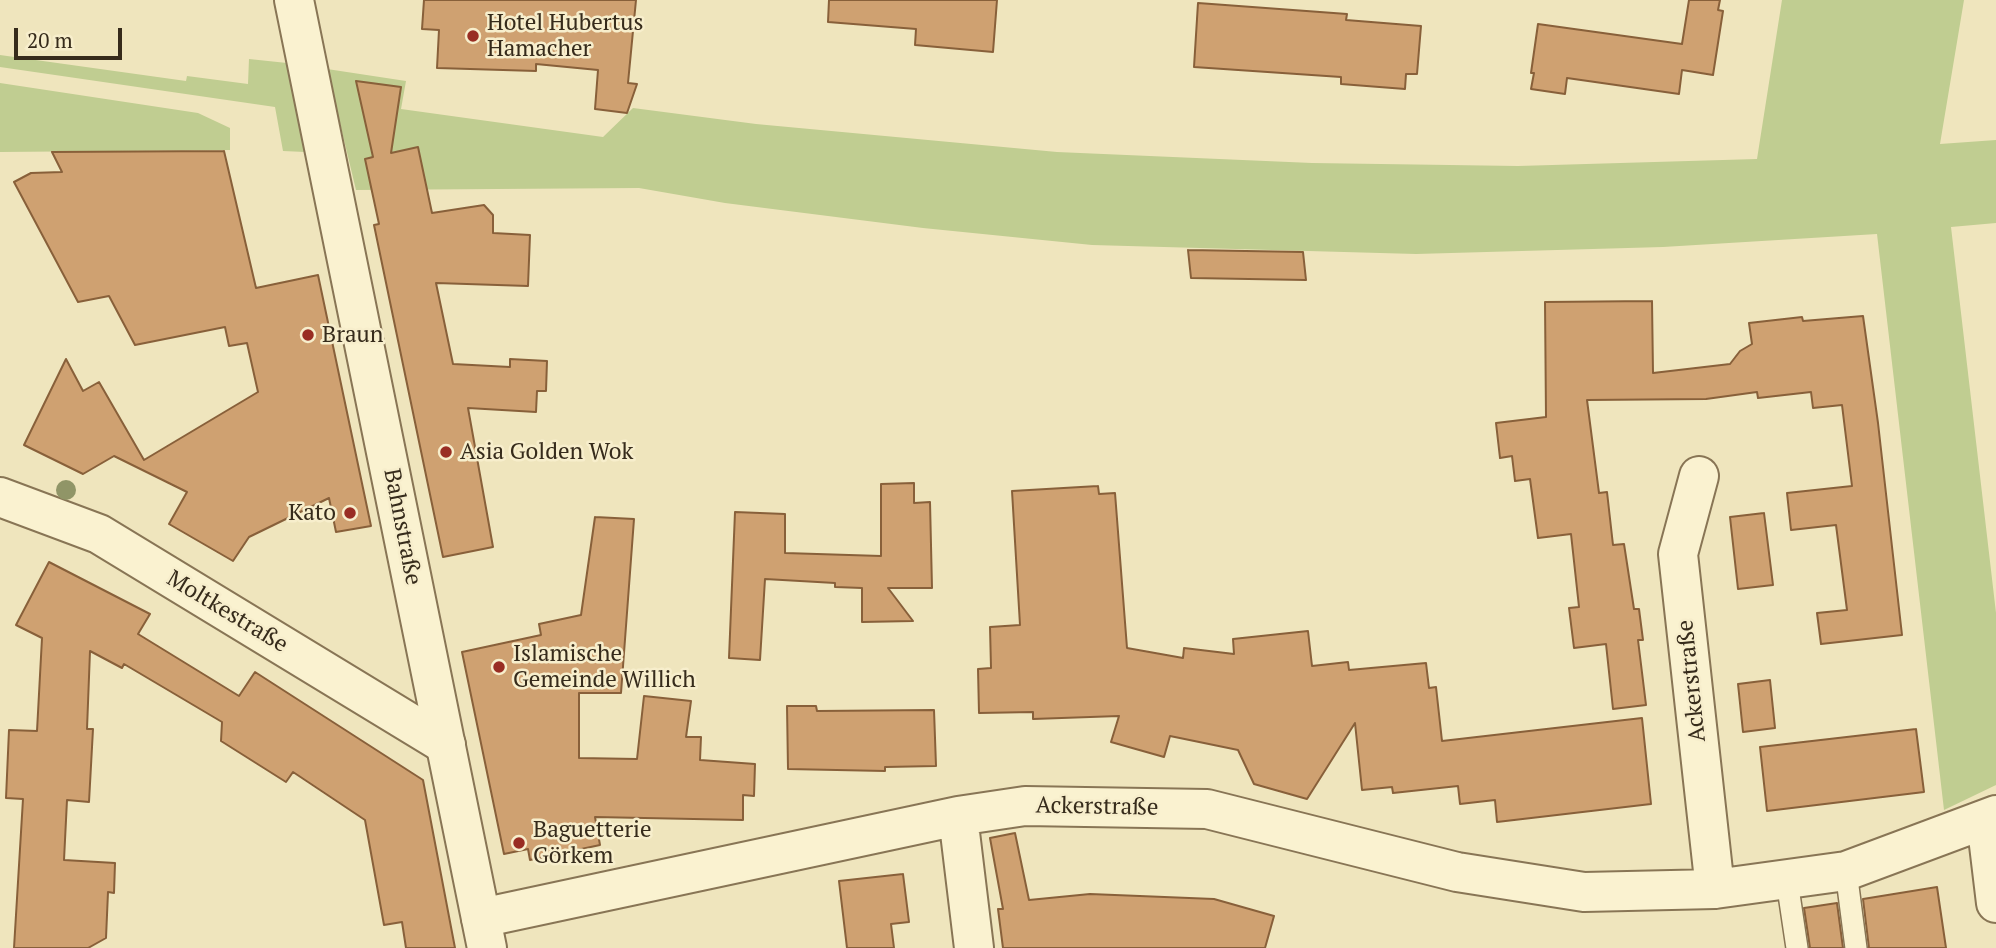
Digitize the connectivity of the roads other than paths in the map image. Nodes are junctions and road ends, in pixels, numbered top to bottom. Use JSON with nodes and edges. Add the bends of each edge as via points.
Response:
{"nodes":[{"id":1,"x":294,"y":0,"type":"edge"},
{"id":2,"x":1699,"y":476,"type":"dead end"},
{"id":3,"x":0,"y":502,"type":"edge"},
{"id":4,"x":446,"y":745,"type":"junction"},
{"id":5,"x":958,"y":816,"type":"junction"},
{"id":6,"x":1991,"y":818,"type":"edge"},
{"id":7,"x":1846,"y":871,"type":"junction"},
{"id":8,"x":1787,"y":881,"type":"junction"},
{"id":9,"x":1715,"y":889,"type":"junction"},
{"id":10,"x":1996,"y":903,"type":"edge"},
{"id":11,"x":484,"y":933,"type":"edge"},
{"id":12,"x":974,"y":948,"type":"edge"},
{"id":13,"x":1797,"y":948,"type":"edge"},
{"id":14,"x":1856,"y":948,"type":"edge"}],
"edges":[{"from":1,"to":4,"type":"street","name":"Bahnstraße"},
{"from":2,"to":9,"type":"street","name":"Ackerstraße","via":[[1678,554]]},
{"from":3,"to":4,"type":"street","name":"Moltkestraße","via":[[99,534]]},
{"from":4,"to":11,"type":"street","name":"Bahnstraße"},
{"from":5,"to":9,"type":"street","name":"Ackerstraße","via":[[1025,806],[1207,808],[1457,873],[1584,892]]},
{"from":5,"to":11,"type":"street","name":"Ackerstraße"},
{"from":5,"to":12,"type":"street"},
{"from":6,"to":7,"type":"street","name":"Ackerstraße"},
{"from":6,"to":10,"type":"street"},
{"from":7,"to":8,"type":"street","name":"Ackerstraße"},
{"from":7,"to":14,"type":"lane"},
{"from":8,"to":9,"type":"street","name":"Ackerstraße"},
{"from":8,"to":13,"type":"lane"}]}
